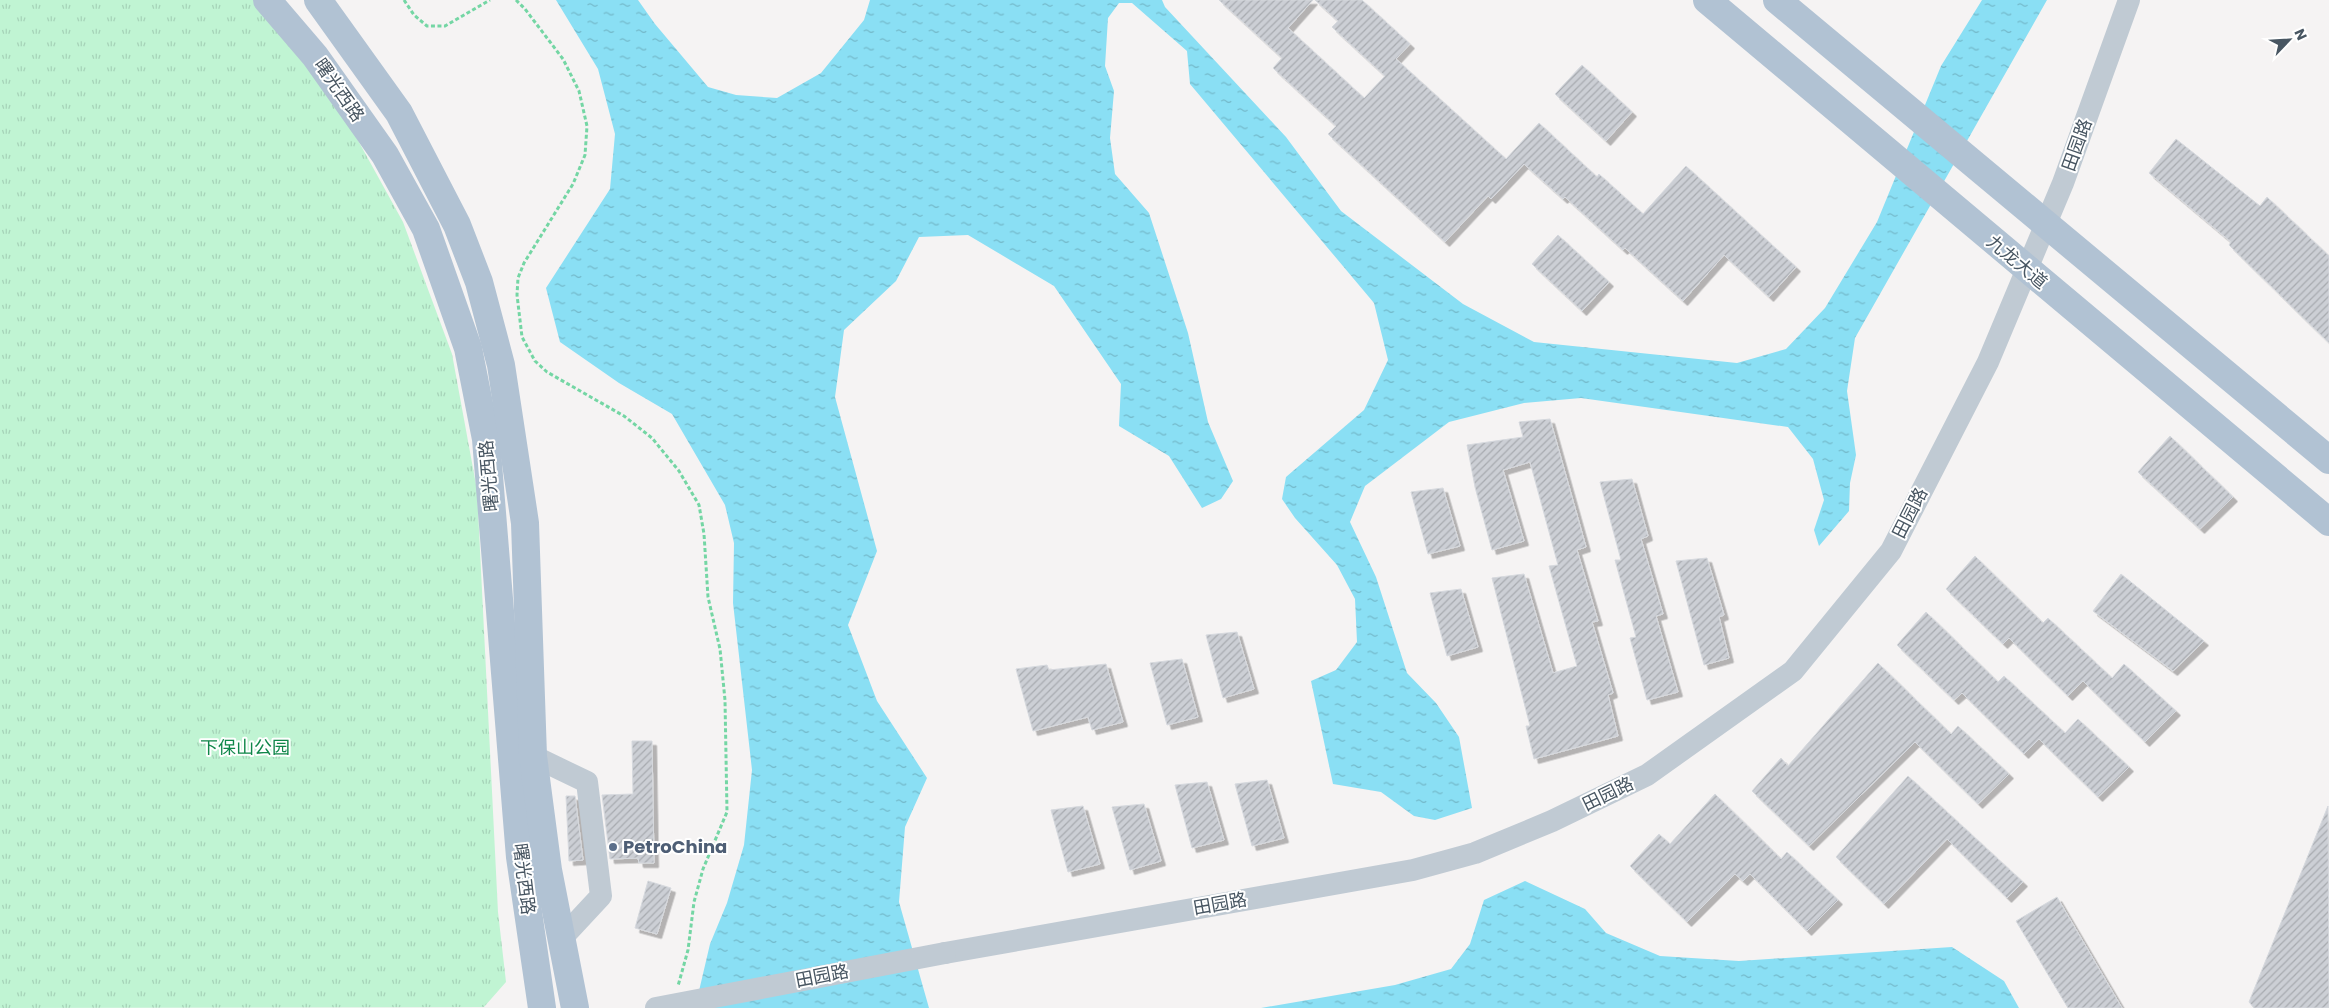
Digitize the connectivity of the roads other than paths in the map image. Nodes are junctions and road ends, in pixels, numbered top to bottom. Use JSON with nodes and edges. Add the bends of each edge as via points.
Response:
{"nodes":[{"id":1,"x":267,"y":0,"type":"edge"},
{"id":2,"x":318,"y":0,"type":"edge"},
{"id":3,"x":1707,"y":0,"type":"edge"},
{"id":4,"x":1777,"y":0,"type":"edge"},
{"id":5,"x":2129,"y":0,"type":"edge"},
{"id":6,"x":2045,"y":225,"type":"junction"},
{"id":7,"x":2027,"y":270,"type":"junction"},
{"id":8,"x":2329,"y":460,"type":"edge"},
{"id":9,"x":2329,"y":522,"type":"edge"},
{"id":10,"x":533,"y":756,"type":"junction"},
{"id":11,"x":562,"y":938,"type":"junction"},
{"id":12,"x":542,"y":1008,"type":"edge"},
{"id":13,"x":575,"y":1008,"type":"edge"},
{"id":14,"x":656,"y":1008,"type":"edge"}],
"edges":[{"from":1,"to":12,"type":"main road","name":"曙光西路","via":[[315,56],[385,155],[426,229],[468,348],[486,439],[520,857]]},
{"from":2,"to":10,"type":"main road","name":"曙光西路","via":[[400,113],[457,225],[479,282],[501,365],[525,523]]},
{"from":3,"to":7,"type":"main road","name":"九龙大道"},
{"from":4,"to":6,"type":"main road"},
{"from":5,"to":6,"type":"street","name":"田园路"},
{"from":6,"to":7,"type":"street","name":"田园路"},
{"from":6,"to":8,"type":"main road"},
{"from":7,"to":9,"type":"main road","name":"九龙大道"},
{"from":7,"to":14,"type":"street","name":"田园路","bridge":true,"via":[[1988,362],[1890,551],[1793,671],[1647,775],[1552,821],[1475,853],[1413,870]]},
{"from":10,"to":11,"type":"main road","name":"曙光西路","via":[[548,870]]},
{"from":10,"to":11,"type":"street","via":[[587,782],[601,896]]},
{"from":11,"to":13,"type":"main road","name":"曙光西路"}]}
